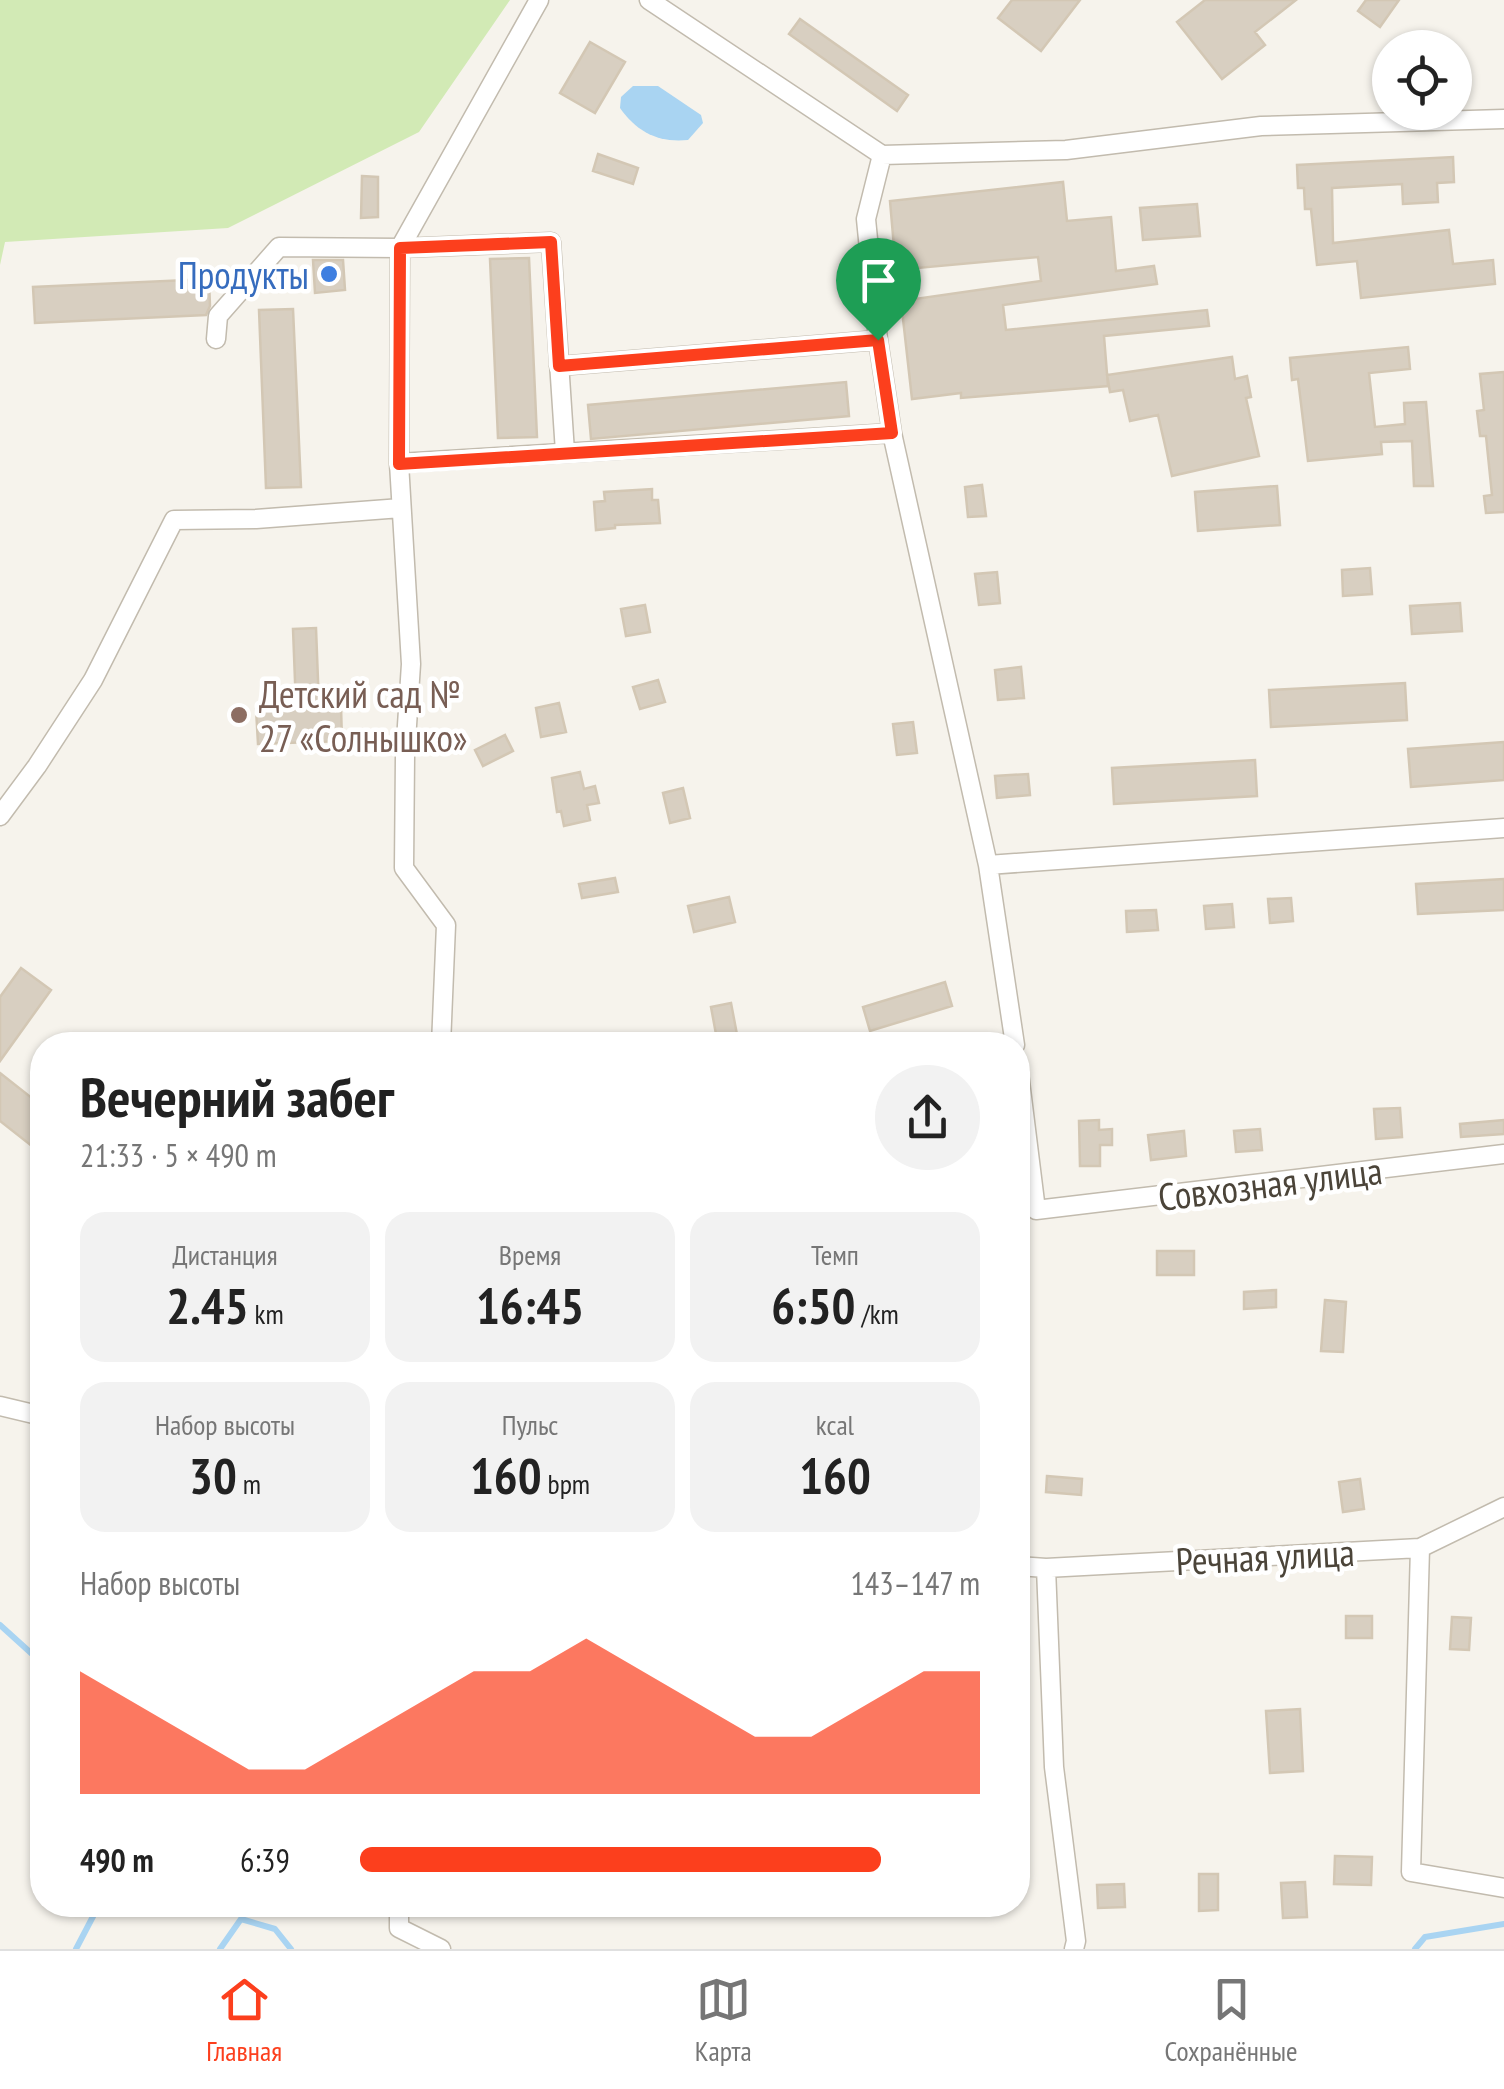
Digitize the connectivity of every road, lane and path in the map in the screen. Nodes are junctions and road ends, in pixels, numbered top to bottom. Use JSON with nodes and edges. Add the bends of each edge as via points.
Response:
{"nodes":[{"id":1,"x":539,"y":0,"type":"edge"},
{"id":2,"x":650,"y":0,"type":"edge"},
{"id":3,"x":1504,"y":119,"type":"edge"},
{"id":4,"x":882,"y":155,"type":"junction"},
{"id":5,"x":400,"y":248,"type":"junction"},
{"id":6,"x":216,"y":339,"type":"dead end"},
{"id":7,"x":878,"y":340,"type":"junction"},
{"id":8,"x":559,"y":366,"type":"junction"},
{"id":9,"x":892,"y":433,"type":"junction"},
{"id":10,"x":565,"y":452,"type":"junction"},
{"id":11,"x":399,"y":464,"type":"junction"},
{"id":12,"x":401,"y":508,"type":"junction"},
{"id":13,"x":0,"y":816,"type":"edge"},
{"id":14,"x":1504,"y":828,"type":"edge"},
{"id":15,"x":988,"y":865,"type":"junction"},
{"id":16,"x":442,"y":1032,"type":"edge"},
{"id":17,"x":1013,"y":1032,"type":"edge"},
{"id":18,"x":1504,"y":1154,"type":"edge"},
{"id":19,"x":1030,"y":1162,"type":"edge"},
{"id":20,"x":0,"y":1406,"type":"edge"},
{"id":21,"x":30,"y":1413,"type":"edge"},
{"id":22,"x":1504,"y":1507,"type":"edge"},
{"id":23,"x":1420,"y":1548,"type":"junction"},
{"id":24,"x":1030,"y":1567,"type":"edge"},
{"id":25,"x":1046,"y":1568,"type":"junction"},
{"id":26,"x":1504,"y":1888,"type":"edge"},
{"id":27,"x":399,"y":1917,"type":"edge"},
{"id":28,"x":442,"y":1949,"type":"edge"},
{"id":29,"x":1074,"y":1949,"type":"edge"}],
"edges":[{"from":1,"to":5,"type":"street"},
{"from":2,"to":4,"type":"street"},
{"from":3,"to":4,"type":"street","via":[[1261,126],[1066,150]]},
{"from":4,"to":7,"type":"street","via":[[866,219]]},
{"from":5,"to":6,"type":"street","via":[[279,247],[218,316]]},
{"from":5,"to":8,"type":"street","via":[[551,242]]},
{"from":5,"to":11,"type":"street"},
{"from":7,"to":8,"type":"street"},
{"from":7,"to":9,"type":"street"},
{"from":8,"to":10,"type":"street"},
{"from":9,"to":10,"type":"street"},
{"from":9,"to":15,"type":"street"},
{"from":10,"to":11,"type":"street"},
{"from":11,"to":12,"type":"street"},
{"from":12,"to":13,"type":"street","via":[[174,520],[92,680]]},
{"from":12,"to":16,"type":"street","via":[[411,664],[404,868],[446,925]]},
{"from":14,"to":15,"type":"street"},
{"from":15,"to":17,"type":"street"},
{"from":18,"to":19,"type":"street","name":"Совхозная улица","via":[[1036,1210]]},
{"from":20,"to":21,"type":"street"},
{"from":22,"to":23,"type":"street","name":"Речная улица"},
{"from":23,"to":25,"type":"street","name":"Речная улица"},
{"from":23,"to":26,"type":"street","via":[[1410,1872]]},
{"from":24,"to":25,"type":"street","name":"Речная улица"},
{"from":25,"to":29,"type":"street","via":[[1054,1768]]},
{"from":27,"to":28,"type":"street","via":[[399,1928]]}]}
